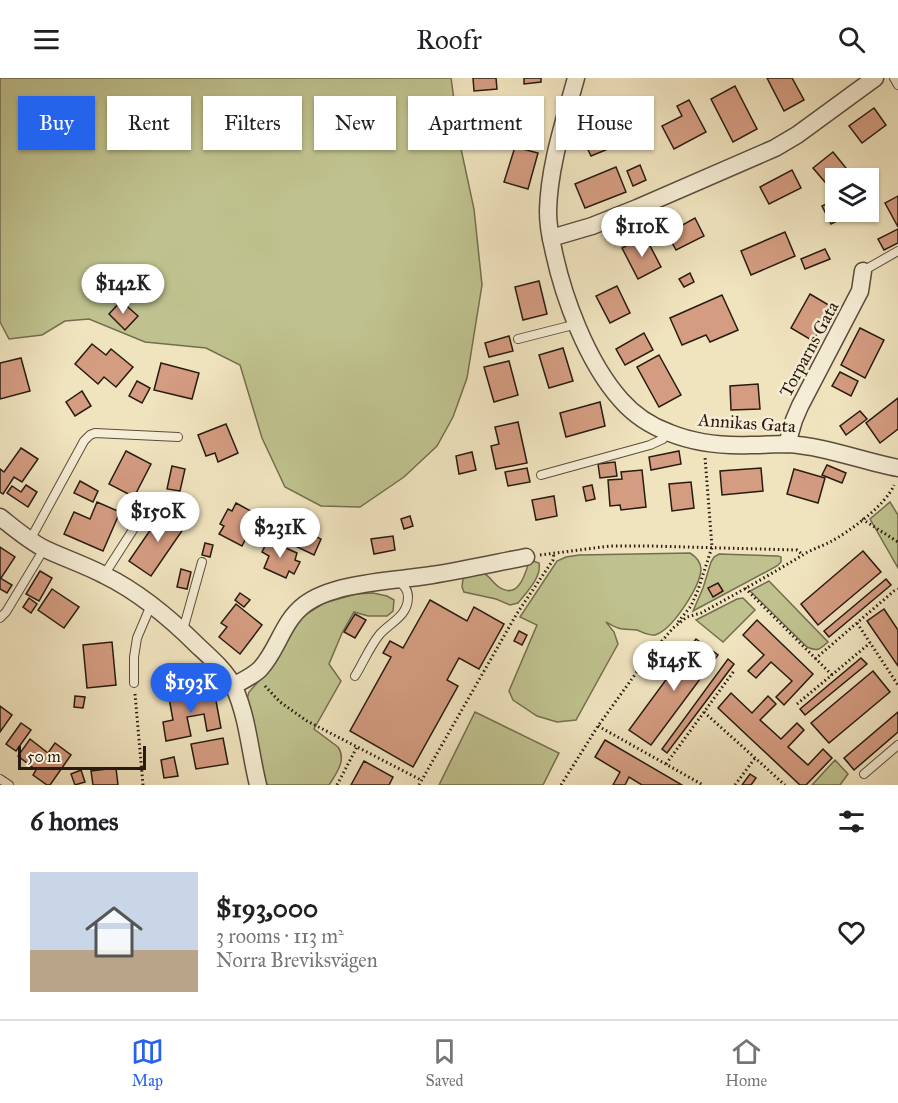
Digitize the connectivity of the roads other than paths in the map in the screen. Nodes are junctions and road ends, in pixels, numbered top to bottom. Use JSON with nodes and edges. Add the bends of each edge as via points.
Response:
{"nodes":[{"id":1,"x":576,"y":78,"type":"edge"},
{"id":2,"x":875,"y":78,"type":"edge"},
{"id":3,"x":894,"y":78,"type":"edge"},
{"id":4,"x":898,"y":85,"type":"edge"},
{"id":5,"x":551,"y":238,"type":"junction"},
{"id":6,"x":898,"y":251,"type":"edge"},
{"id":7,"x":863,"y":271,"type":"joint"},
{"id":8,"x":577,"y":324,"type":"junction"},
{"id":9,"x":518,"y":339,"type":"dead end"},
{"id":10,"x":668,"y":433,"type":"junction"},
{"id":11,"x":178,"y":437,"type":"dead end"},
{"id":12,"x":787,"y":444,"type":"junction"},
{"id":13,"x":898,"y":472,"type":"edge"},
{"id":14,"x":541,"y":475,"type":"dead end"},
{"id":15,"x":145,"y":511,"type":"dead end"},
{"id":16,"x":0,"y":517,"type":"edge"},
{"id":17,"x":37,"y":544,"type":"junction"},
{"id":18,"x":526,"y":557,"type":"road end"},
{"id":19,"x":202,"y":562,"type":"dead end"},
{"id":20,"x":104,"y":575,"type":"junction"},
{"id":21,"x":392,"y":581,"type":"junction"},
{"id":22,"x":151,"y":605,"type":"junction"},
{"id":23,"x":0,"y":618,"type":"edge"},
{"id":24,"x":183,"y":630,"type":"junction"},
{"id":25,"x":355,"y":676,"type":"dead end"},
{"id":26,"x":134,"y":683,"type":"road end"},
{"id":27,"x":233,"y":686,"type":"junction"},
{"id":28,"x":898,"y":745,"type":"edge"},
{"id":29,"x":864,"y":774,"type":"dead end"},
{"id":30,"x":0,"y":779,"type":"edge"},
{"id":31,"x":9,"y":785,"type":"edge"},
{"id":32,"x":258,"y":785,"type":"edge"}],
"edges":[{"from":1,"to":5,"type":"street","name":"Annikas Gata","via":[[550,182]]},
{"from":2,"to":5,"type":"street","via":[[775,148],[628,212]]},
{"from":3,"to":4,"type":"lane"},
{"from":5,"to":8,"type":"street","name":"Annikas Gata"},
{"from":6,"to":7,"type":"lane"},
{"from":7,"to":12,"type":"street","name":"Torparns Gata","via":[[857,298],[794,420]]},
{"from":8,"to":9,"type":"lane"},
{"from":8,"to":10,"type":"street","name":"Annikas Gata","via":[[594,361],[621,400],[635,414]]},
{"from":10,"to":12,"type":"street","name":"Annikas Gata","via":[[725,445]]},
{"from":10,"to":14,"type":"lane","via":[[650,445]]},
{"from":11,"to":17,"type":"lane","via":[[90,435]]},
{"from":12,"to":13,"type":"street","name":"Annikas Gata","via":[[832,452]]},
{"from":15,"to":20,"type":"lane"},
{"from":16,"to":17,"type":"street"},
{"from":17,"to":20,"type":"street"},
{"from":17,"to":23,"type":"lane"},
{"from":18,"to":21,"type":"street"},
{"from":19,"to":24,"type":"lane"},
{"from":20,"to":22,"type":"street"},
{"from":21,"to":25,"type":"lane","via":[[407,591],[406,608],[380,635]]},
{"from":21,"to":27,"type":"street","via":[[337,590],[305,604],[285,627],[265,663]]},
{"from":22,"to":24,"type":"street"},
{"from":22,"to":26,"type":"lane","via":[[137,638]]},
{"from":24,"to":27,"type":"street"},
{"from":27,"to":32,"type":"street"},
{"from":28,"to":29,"type":"lane"},
{"from":30,"to":31,"type":"lane"}]}
